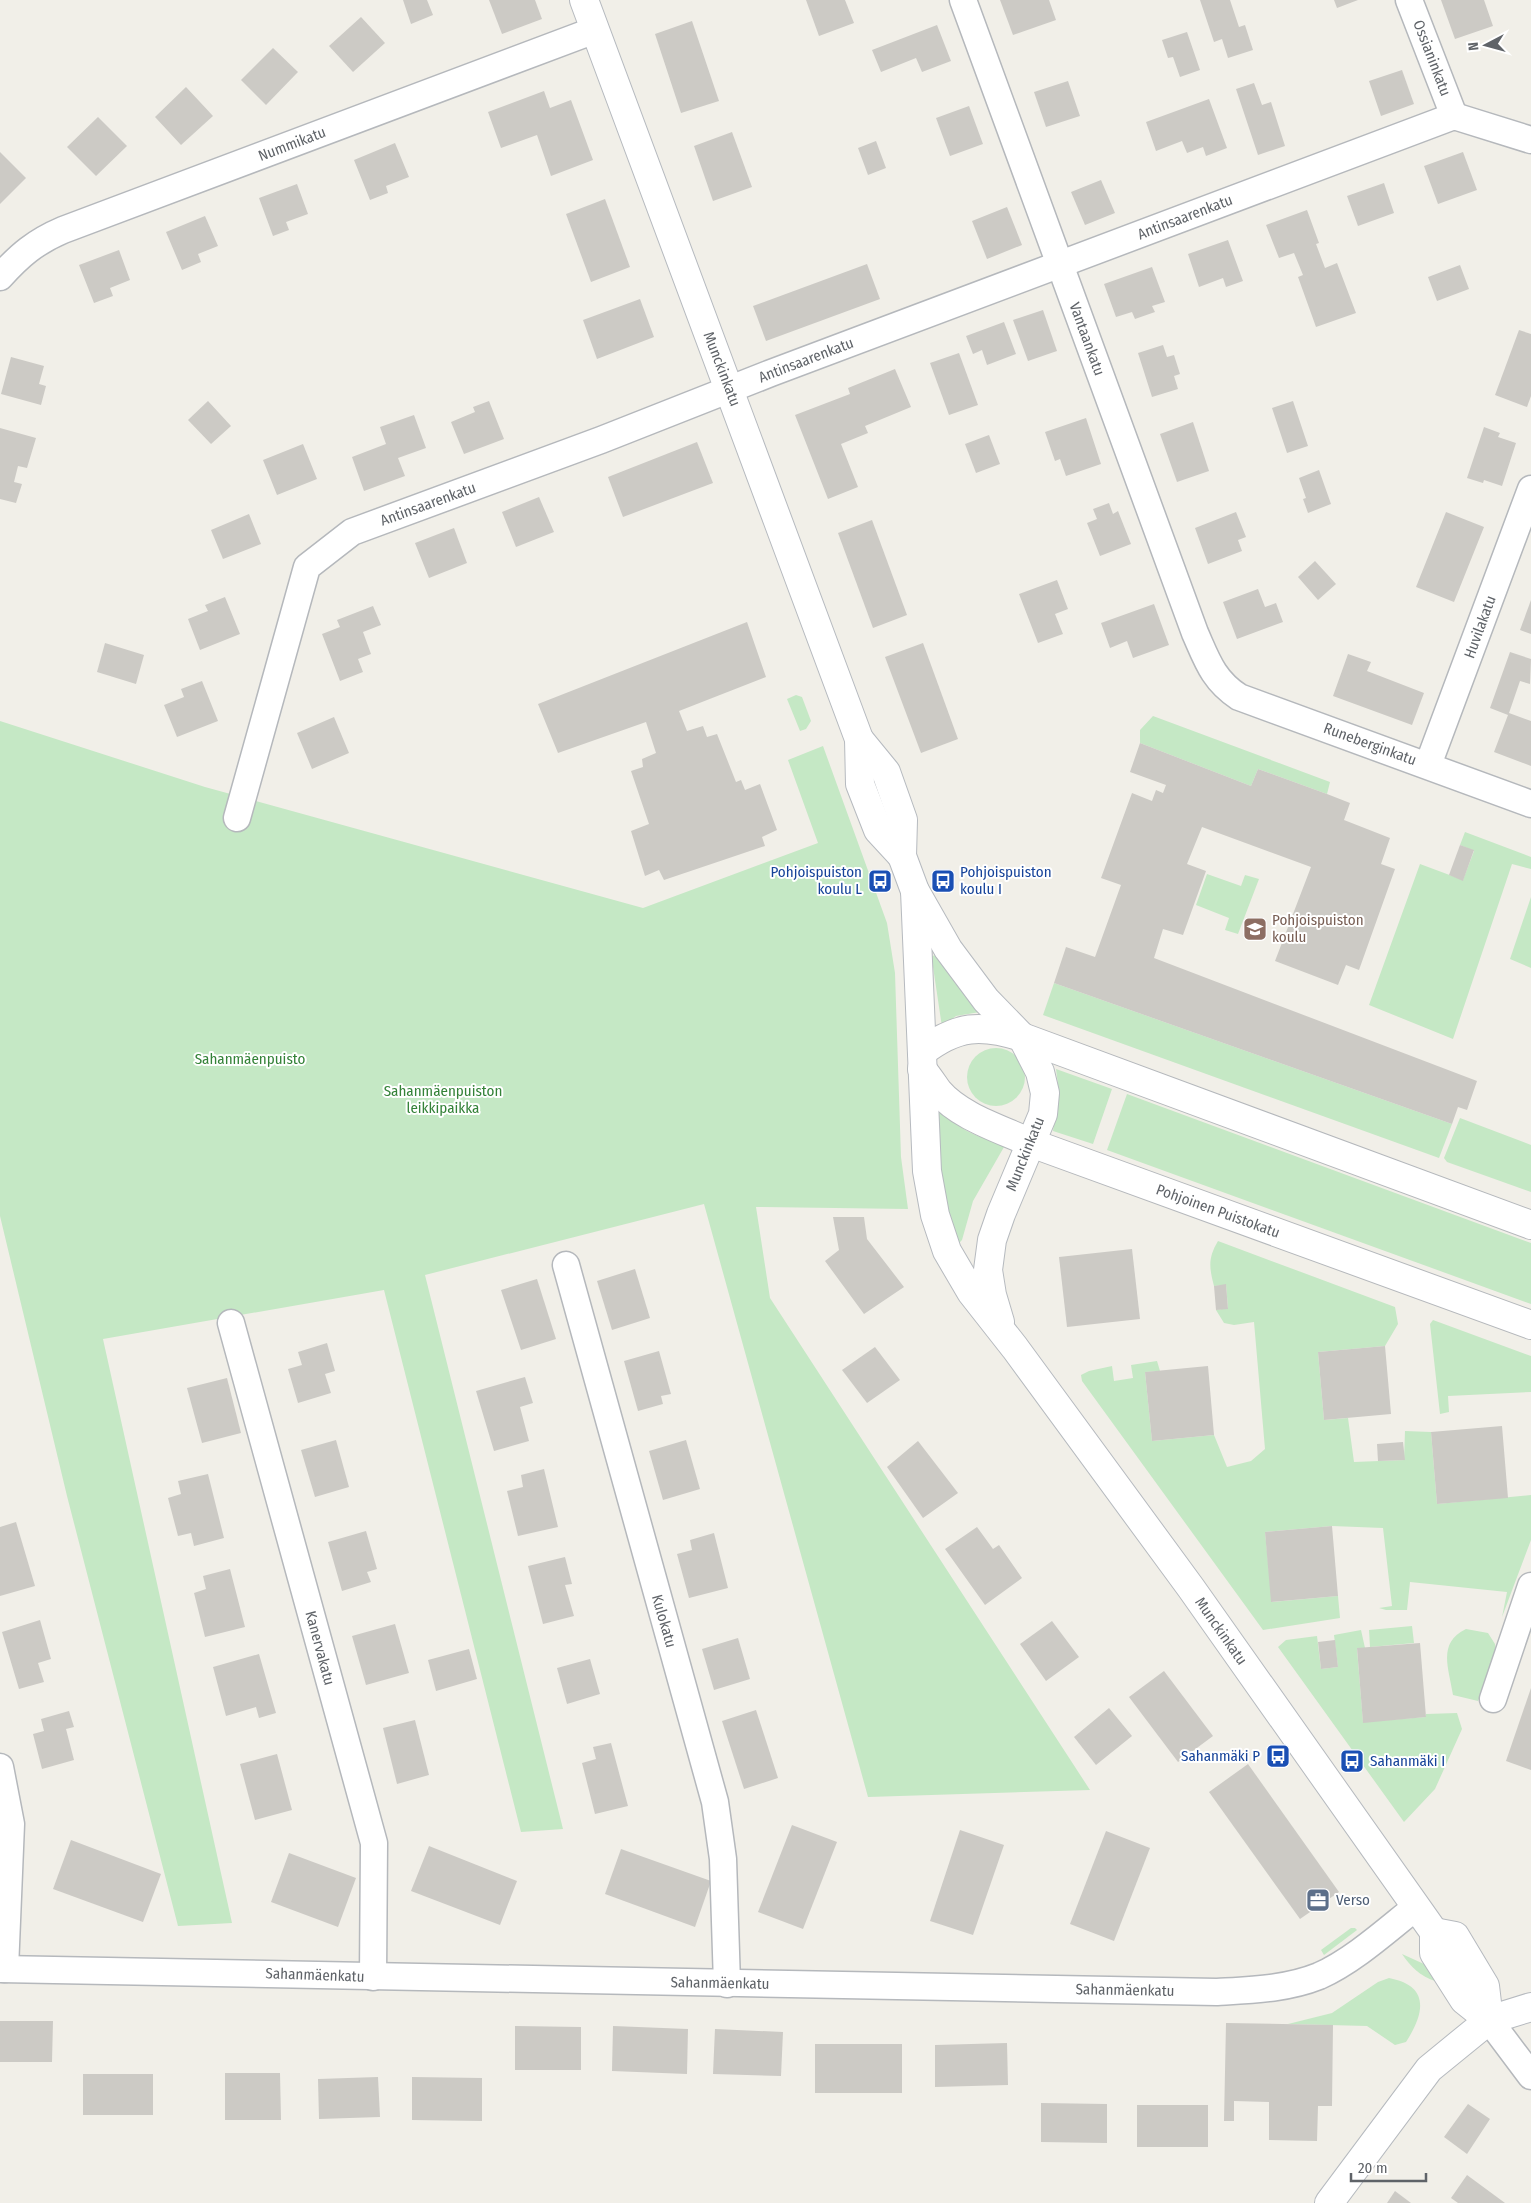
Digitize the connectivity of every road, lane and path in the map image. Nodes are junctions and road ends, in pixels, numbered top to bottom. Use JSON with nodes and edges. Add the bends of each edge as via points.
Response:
{"nodes":[{"id":1,"x":584,"y":0,"type":"edge"},
{"id":2,"x":963,"y":0,"type":"edge"},
{"id":3,"x":1409,"y":0,"type":"edge"},
{"id":4,"x":595,"y":30,"type":"junction"},
{"id":5,"x":1454,"y":116,"type":"junction"},
{"id":6,"x":1531,"y":140,"type":"edge"},
{"id":7,"x":1060,"y":265,"type":"junction"},
{"id":8,"x":0,"y":277,"type":"edge"},
{"id":9,"x":730,"y":389,"type":"junction"},
{"id":10,"x":1531,"y":489,"type":"edge"},
{"id":11,"x":1216,"y":675,"type":"joint"},
{"id":12,"x":1428,"y":765,"type":"junction"},
{"id":13,"x":1531,"y":804,"type":"edge"},
{"id":14,"x":238,"y":818,"type":"dead end"},
{"id":15,"x":915,"y":891,"type":"junction"},
{"id":16,"x":1022,"y":1037,"type":"junction"},
{"id":17,"x":922,"y":1060,"type":"junction"},
{"id":18,"x":1031,"y":1143,"type":"junction"},
{"id":19,"x":1531,"y":1224,"type":"edge"},
{"id":20,"x":566,"y":1265,"type":"dead end"},
{"id":21,"x":231,"y":1323,"type":"dead end"},
{"id":22,"x":1531,"y":1325,"type":"edge"},
{"id":23,"x":1004,"y":1333,"type":"junction"},
{"id":24,"x":1531,"y":1586,"type":"edge"},
{"id":25,"x":1492,"y":1699,"type":"dead end"},
{"id":26,"x":0,"y":1767,"type":"edge"},
{"id":27,"x":1416,"y":1907,"type":"junction"},
{"id":28,"x":2,"y":1969,"type":"edge"},
{"id":29,"x":373,"y":1977,"type":"junction"},
{"id":30,"x":727,"y":1984,"type":"junction"},
{"id":31,"x":1531,"y":2007,"type":"edge"},
{"id":32,"x":1489,"y":2020,"type":"junction"},
{"id":33,"x":1531,"y":2076,"type":"edge"},
{"id":34,"x":1329,"y":2203,"type":"edge"}],
"edges":[{"from":1,"to":4,"type":"main road","name":"Munckinkatu"},
{"from":2,"to":7,"type":"street","name":"Vantaankatu"},
{"from":3,"to":5,"type":"street","name":"Ossianinkatu"},
{"from":4,"to":8,"type":"street","name":"Nummikatu","via":[[63,230],[42,239],[19,256]]},
{"from":4,"to":9,"type":"main road","name":"Munckinkatu"},
{"from":5,"to":6,"type":"street"},
{"from":5,"to":7,"type":"street","name":"Antinsaarenkatu"},
{"from":7,"to":9,"type":"street","name":"Antinsaarenkatu"},
{"from":7,"to":11,"type":"street","name":"Vantaankatu","via":[[1196,633]]},
{"from":9,"to":14,"type":"street","name":"Antinsaarenkatu","via":[[352,532],[306,567]]},
{"from":9,"to":15,"type":"main road","name":"Munckinkatu","via":[[858,739],[860,784],[878,830],[902,856]]},
{"from":10,"to":12,"type":"street","name":"Huvilakatu"},
{"from":11,"to":12,"type":"street","name":"Runeberginkatu","via":[[1226,688],[1240,697]]},
{"from":12,"to":13,"type":"street","name":"Runeberginkatu"},
{"from":15,"to":16,"type":"main road","name":"Munckinkatu","via":[[948,948],[986,1000]]},
{"from":15,"to":17,"type":"main road","name":"Munckinkatu"},
{"from":16,"to":17,"type":"main road","via":[[977,1027],[935,1042]]},
{"from":16,"to":18,"type":"main road","name":"Munckinkatu","via":[[1040,1072],[1045,1094],[1043,1114]]},
{"from":16,"to":19,"type":"main road"},
{"from":17,"to":18,"type":"main road","name":"Pohjoinen Puistokatu","via":[[939,1092],[952,1104]]},
{"from":17,"to":23,"type":"main road","name":"Munckinkatu","via":[[927,1171],[935,1215],[947,1251],[971,1292]]},
{"from":18,"to":22,"type":"main road","name":"Pohjoinen Puistokatu"},
{"from":18,"to":23,"type":"main road","name":"Munckinkatu","via":[[992,1240],[988,1270]]},
{"from":20,"to":30,"type":"street","name":"Kulokatu","via":[[714,1802],[723,1860]]},
{"from":21,"to":29,"type":"street","name":"Kanervakatu","via":[[374,1843]]},
{"from":23,"to":27,"type":"main road","name":"Munckinkatu","via":[[1191,1588]]},
{"from":24,"to":25,"type":"street"},
{"from":26,"to":28,"type":"street","via":[[11,1824]]},
{"from":27,"to":30,"type":"street","name":"Sahanmäenkatu","via":[[1331,1970],[1317,1977],[1265,1988],[1217,1992]]},
{"from":27,"to":32,"type":"main road","name":"Munckinkatu","via":[[1434,1932],[1434,1953],[1464,2000]]},
{"from":28,"to":29,"type":"street","name":"Sahanmäenkatu"},
{"from":29,"to":30,"type":"street","name":"Sahanmäenkatu"},
{"from":31,"to":32,"type":"main road"},
{"from":32,"to":33,"type":"street","name":"Munckinkatu"},
{"from":32,"to":34,"type":"main road","via":[[1429,2069]]}]}
